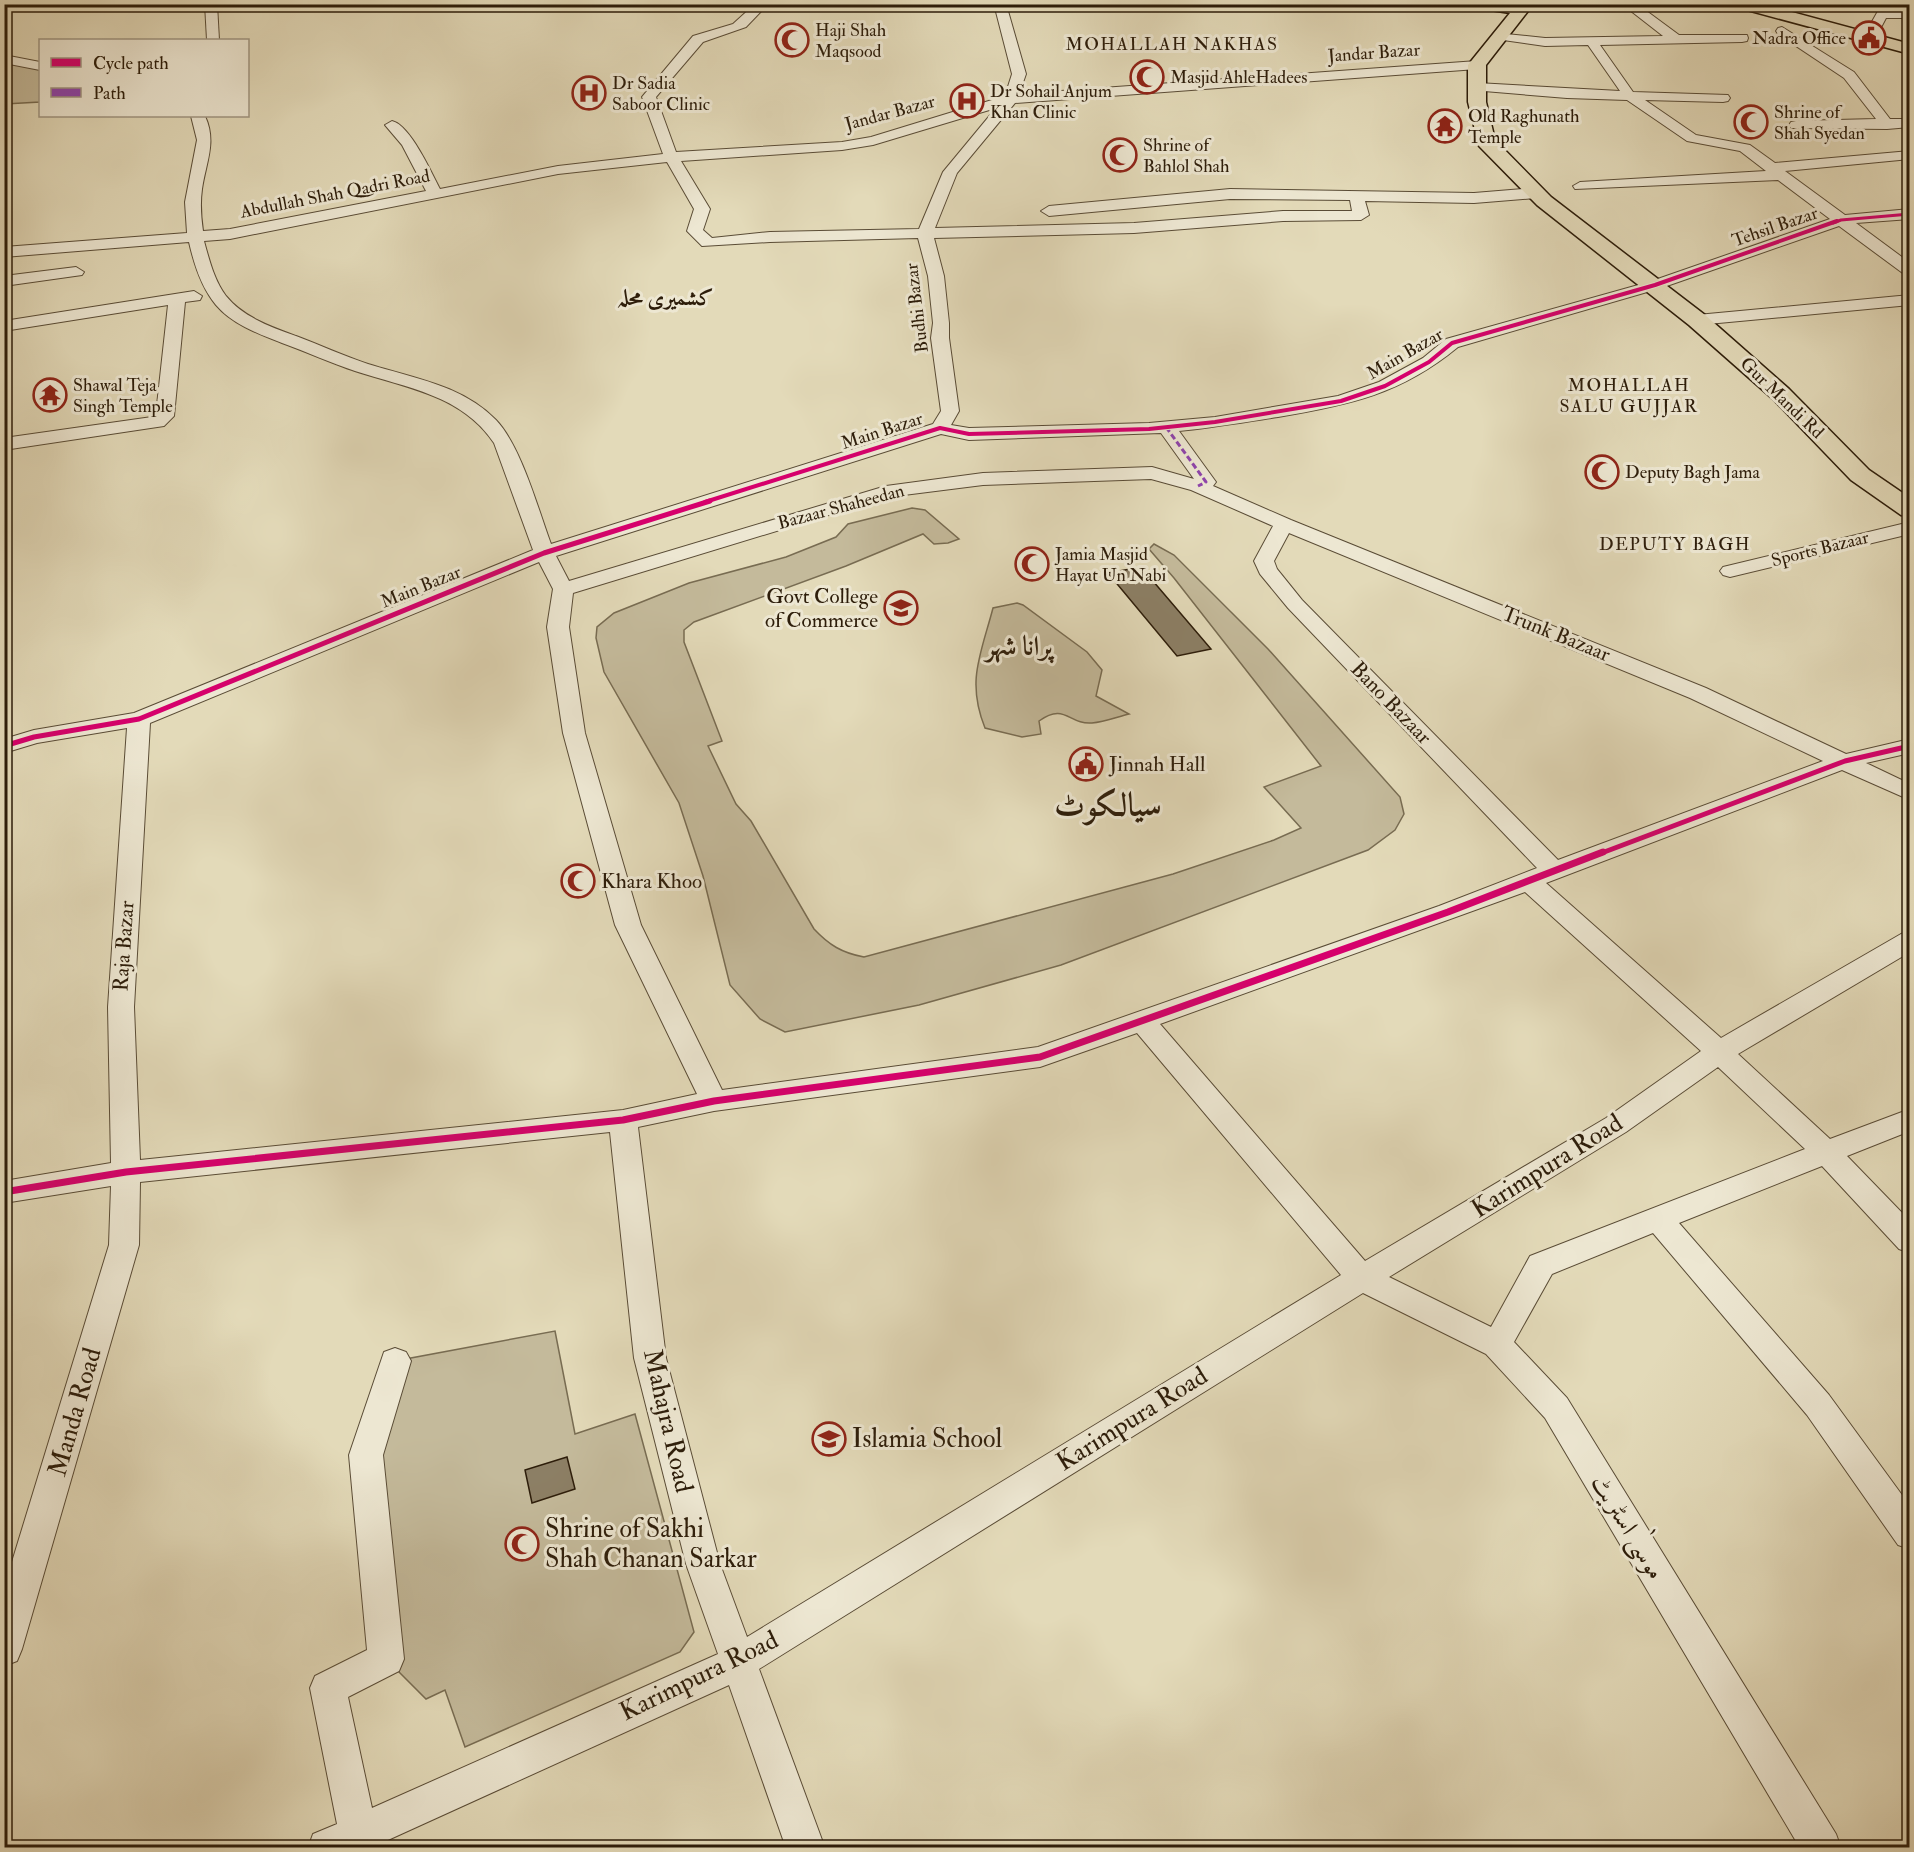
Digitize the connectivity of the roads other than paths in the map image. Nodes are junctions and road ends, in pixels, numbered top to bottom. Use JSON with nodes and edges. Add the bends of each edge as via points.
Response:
{"nodes":[{"id":1,"x":211,"y":4,"type":"edge"},
{"id":2,"x":762,"y":4,"type":"edge"},
{"id":3,"x":1000,"y":4,"type":"edge"},
{"id":4,"x":1484,"y":4,"type":"edge"},
{"id":5,"x":1628,"y":4,"type":"edge"},
{"id":6,"x":1742,"y":4,"type":"edge"},
{"id":7,"x":1760,"y":4,"type":"edge"},
{"id":8,"x":1520,"y":7,"type":"edge"},
{"id":9,"x":1910,"y":14,"type":"edge"},
{"id":10,"x":1782,"y":31,"type":"dead end"},
{"id":11,"x":1871,"y":34,"type":"junction"},
{"id":12,"x":1501,"y":36,"type":"junction"},
{"id":13,"x":1742,"y":38,"type":"dead end"},
{"id":14,"x":213,"y":39,"type":"edge"},
{"id":15,"x":1676,"y":39,"type":"junction"},
{"id":16,"x":1592,"y":42,"type":"junction"},
{"id":17,"x":1910,"y":44,"type":"edge"},
{"id":18,"x":1910,"y":49,"type":"edge"},
{"id":19,"x":4,"y":59,"type":"edge"},
{"id":20,"x":1476,"y":65,"type":"junction"},
{"id":21,"x":39,"y":66,"type":"edge"},
{"id":22,"x":1477,"y":87,"type":"junction"},
{"id":23,"x":1629,"y":95,"type":"junction"},
{"id":24,"x":1723,"y":98,"type":"dead end"},
{"id":25,"x":1011,"y":99,"type":"junction"},
{"id":26,"x":198,"y":117,"type":"edge"},
{"id":27,"x":1910,"y":123,"type":"edge"},
{"id":28,"x":1797,"y":124,"type":"dead end"},
{"id":29,"x":392,"y":125,"type":"dead end"},
{"id":30,"x":1887,"y":125,"type":"junction"},
{"id":31,"x":1910,"y":155,"type":"edge"},
{"id":32,"x":671,"y":157,"type":"junction"},
{"id":33,"x":1776,"y":171,"type":"junction"},
{"id":34,"x":1580,"y":186,"type":"dead end"},
{"id":35,"x":1536,"y":193,"type":"junction"},
{"id":36,"x":436,"y":195,"type":"junction"},
{"id":37,"x":1356,"y":196,"type":"junction"},
{"id":38,"x":1049,"y":211,"type":"dead end"},
{"id":39,"x":1910,"y":214,"type":"edge"},
{"id":40,"x":1841,"y":220,"type":"junction"},
{"id":41,"x":926,"y":234,"type":"junction"},
{"id":42,"x":195,"y":238,"type":"junction"},
{"id":43,"x":4,"y":252,"type":"edge"},
{"id":44,"x":1910,"y":271,"type":"edge"},
{"id":45,"x":76,"y":272,"type":"dead end"},
{"id":46,"x":4,"y":281,"type":"edge"},
{"id":47,"x":1655,"y":285,"type":"junction"},
{"id":48,"x":215,"y":292,"type":"junction"},
{"id":49,"x":177,"y":299,"type":"junction"},
{"id":50,"x":1910,"y":300,"type":"edge"},
{"id":51,"x":1697,"y":320,"type":"junction"},
{"id":52,"x":4,"y":326,"type":"edge"},
{"id":53,"x":1166,"y":427,"type":"junction"},
{"id":54,"x":940,"y":428,"type":"junction"},
{"id":55,"x":4,"y":444,"type":"edge"},
{"id":56,"x":1198,"y":486,"type":"junction"},
{"id":57,"x":1910,"y":510,"type":"edge"},
{"id":58,"x":1284,"y":524,"type":"junction"},
{"id":59,"x":1910,"y":528,"type":"edge"},
{"id":60,"x":544,"y":553,"type":"junction"},
{"id":61,"x":1730,"y":570,"type":"dead end"},
{"id":62,"x":563,"y":589,"type":"junction"},
{"id":63,"x":139,"y":719,"type":"junction"},
{"id":64,"x":4,"y":746,"type":"edge"},
{"id":65,"x":1910,"y":746,"type":"edge"},
{"id":66,"x":1845,"y":761,"type":"junction"},
{"id":67,"x":1910,"y":793,"type":"edge"},
{"id":68,"x":1554,"y":871,"type":"junction"},
{"id":69,"x":1528,"y":881,"type":"junction"},
{"id":70,"x":1910,"y":940,"type":"edge"},
{"id":71,"x":1142,"y":1021,"type":"junction"},
{"id":72,"x":1719,"y":1052,"type":"junction"},
{"id":73,"x":714,"y":1101,"type":"junction"},
{"id":74,"x":1910,"y":1119,"type":"edge"},
{"id":75,"x":623,"y":1120,"type":"junction"},
{"id":76,"x":1827,"y":1153,"type":"junction"},
{"id":77,"x":126,"y":1172,"type":"junction"},
{"id":78,"x":4,"y":1192,"type":"edge"},
{"id":79,"x":1658,"y":1219,"type":"junction"},
{"id":80,"x":1910,"y":1241,"type":"edge"},
{"id":81,"x":1362,"y":1278,"type":"junction"},
{"id":82,"x":1497,"y":1345,"type":"junction"},
{"id":83,"x":395,"y":1361,"type":"dead end"},
{"id":84,"x":1910,"y":1534,"type":"edge"},
{"id":85,"x":4,"y":1649,"type":"edge"},
{"id":86,"x":739,"y":1662,"type":"junction"},
{"id":87,"x":348,"y":1843,"type":"edge"},
{"id":88,"x":806,"y":1848,"type":"edge"},
{"id":89,"x":1822,"y":1848,"type":"edge"}],
"edges":[{"from":1,"to":14,"type":"street"},
{"from":2,"to":32,"type":"street","via":[[758,12],[735,29],[699,39],[649,97]]},
{"from":3,"to":25,"type":"street","via":[[1019,74]]},
{"from":4,"to":8,"type":"main road"},
{"from":5,"to":15,"type":"street"},
{"from":6,"to":18,"type":"main road"},
{"from":7,"to":11,"type":"main road"},
{"from":8,"to":12,"type":"main road"},
{"from":9,"to":11,"type":"street","via":[[1882,14]]},
{"from":10,"to":30,"type":"street","via":[[1849,75]]},
{"from":11,"to":17,"type":"main road"},
{"from":12,"to":16,"type":"street","via":[[1545,42]]},
{"from":12,"to":20,"type":"main road"},
{"from":13,"to":15,"type":"street"},
{"from":15,"to":16,"type":"street"},
{"from":16,"to":23,"type":"street"},
{"from":19,"to":21,"type":"street"},
{"from":20,"to":22,"type":"main road","name":"Gur Mandi Rd"},
{"from":20,"to":25,"type":"street","name":"Jandar Bazar"},
{"from":22,"to":23,"type":"street"},
{"from":22,"to":35,"type":"main road","name":"Gur Mandi Rd","via":[[1486,142]]},
{"from":23,"to":24,"type":"street"},
{"from":23,"to":33,"type":"street","via":[[1692,138],[1745,148]]},
{"from":25,"to":32,"type":"street","name":"Jandar Bazar","via":[[873,141]]},
{"from":25,"to":41,"type":"street","name":"Budhi Bazar","via":[[950,172]]},
{"from":26,"to":42,"type":"street","via":[[204,131],[193,194]]},
{"from":27,"to":30,"type":"street"},
{"from":28,"to":30,"type":"street"},
{"from":29,"to":36,"type":"street","via":[[408,144]]},
{"from":31,"to":33,"type":"street"},
{"from":32,"to":36,"type":"street","name":"Abdullah Shah Qadri Road","via":[[558,170]]},
{"from":32,"to":41,"type":"street","via":[[702,209],[695,231],[708,243],[770,237]]},
{"from":33,"to":34,"type":"street"},
{"from":33,"to":40,"type":"street"},
{"from":35,"to":37,"type":"street","via":[[1474,198]]},
{"from":35,"to":47,"type":"main road","name":"Gur Mandi Rd"},
{"from":36,"to":42,"type":"street","name":"Abdullah Shah Qadri Road"},
{"from":37,"to":38,"type":"street","via":[[1230,194]]},
{"from":37,"to":41,"type":"street","via":[[1360,215],[1282,216],[1134,228]]},
{"from":39,"to":40,"type":"street","name":"Tehsil Bazar"},
{"from":40,"to":44,"type":"street"},
{"from":40,"to":47,"type":"street","name":"Tehsil Bazar"},
{"from":41,"to":54,"type":"street","name":"Budhi Bazar","via":[[936,276],[950,411]]},
{"from":42,"to":43,"type":"street","name":"Abdullah Shah Qadri Road"},
{"from":42,"to":48,"type":"street"},
{"from":45,"to":46,"type":"street"},
{"from":47,"to":51,"type":"main road","name":"Gur Mandi Rd"},
{"from":47,"to":53,"type":"street","name":"Main Bazar","via":[[1452,343],[1429,362],[1385,386],[1341,401]]},
{"from":48,"to":49,"type":"street"},
{"from":48,"to":60,"type":"street","via":[[234,315],[257,327],[363,368],[428,385],[449,394],[483,418],[504,443]]},
{"from":49,"to":52,"type":"street"},
{"from":49,"to":55,"type":"street","via":[[165,416],[158,422]]},
{"from":50,"to":51,"type":"street"},
{"from":51,"to":57,"type":"main road","name":"Gur Mandi Rd","via":[[1781,394],[1860,475]]},
{"from":53,"to":54,"type":"street","name":"Main Bazar","via":[[969,434]]},
{"from":53,"to":56,"type":"street","via":[[1206,482]]},
{"from":54,"to":60,"type":"street","name":"Main Bazar"},
{"from":56,"to":58,"type":"street","name":"Trunk Bazaar"},
{"from":56,"to":62,"type":"street","name":"Bazaar Shaheedan","via":[[1152,473],[1125,472],[983,479],[886,492]]},
{"from":58,"to":66,"type":"street","name":"Trunk Bazaar","via":[[1698,693]]},
{"from":58,"to":68,"type":"street","name":"Bano Bazaar","via":[[1263,561],[1267,570],[1295,604]]},
{"from":59,"to":61,"type":"street","name":"Sports Bazaar"},
{"from":60,"to":62,"type":"street"},
{"from":60,"to":63,"type":"street","name":"Main Bazar"},
{"from":62,"to":73,"type":"street","via":[[558,627],[574,733],[628,925]]},
{"from":63,"to":64,"type":"street","name":"Main Bazar"},
{"from":63,"to":77,"type":"street","name":"Raja Bazar","via":[[121,1007]]},
{"from":65,"to":66,"type":"street"},
{"from":66,"to":67,"type":"street","name":"Trunk Bazaar"},
{"from":66,"to":68,"type":"street"},
{"from":68,"to":69,"type":"street"},
{"from":69,"to":71,"type":"street"},
{"from":69,"to":72,"type":"street"},
{"from":70,"to":72,"type":"street","name":"Karimpura Road"},
{"from":71,"to":73,"type":"street","via":[[1040,1057]]},
{"from":71,"to":81,"type":"street"},
{"from":72,"to":76,"type":"street"},
{"from":72,"to":81,"type":"street","name":"Karimpura Road","via":[[1616,1125]]},
{"from":73,"to":75,"type":"street"},
{"from":74,"to":76,"type":"street"},
{"from":75,"to":77,"type":"street"},
{"from":75,"to":86,"type":"street","name":"Mahajra Road","via":[[650,1358],[703,1564]]},
{"from":76,"to":79,"type":"street"},
{"from":76,"to":80,"type":"street"},
{"from":77,"to":78,"type":"street"},
{"from":77,"to":85,"type":"street","name":"Manda Road","via":[[124,1245]]},
{"from":79,"to":82,"type":"street","via":[[1541,1265]]},
{"from":79,"to":84,"type":"street","via":[[1818,1405]]},
{"from":81,"to":82,"type":"street","name":"موسیٰ اسٹریٹ"},
{"from":81,"to":86,"type":"street","name":"Karimpura Road"},
{"from":82,"to":89,"type":"street","name":"موسیٰ اسٹریٹ","via":[[1556,1408]]},
{"from":83,"to":87,"type":"street","via":[[366,1455],[386,1659],[328,1688]]},
{"from":86,"to":87,"type":"street","name":"Karimpura Road"},
{"from":86,"to":88,"type":"street","name":"Mahajra Road"}]}
